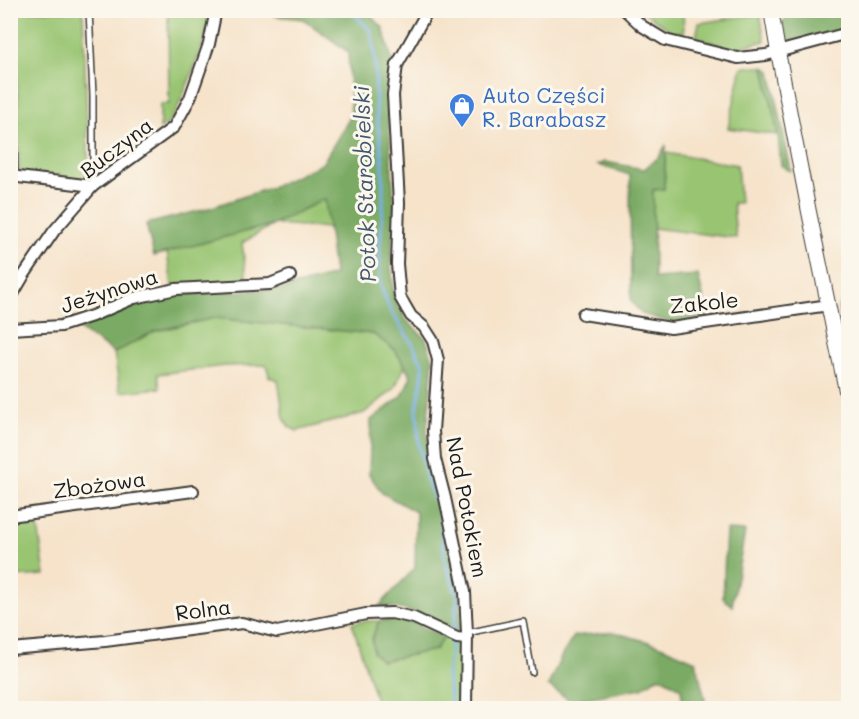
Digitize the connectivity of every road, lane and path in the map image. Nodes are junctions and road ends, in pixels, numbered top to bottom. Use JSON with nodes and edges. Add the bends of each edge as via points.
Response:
{"nodes":[{"id":1,"x":11,"y":10,"type":"edge"},
{"id":2,"x":89,"y":10,"type":"edge"},
{"id":3,"x":216,"y":10,"type":"edge"},
{"id":4,"x":429,"y":10,"type":"edge"},
{"id":5,"x":625,"y":10,"type":"edge"},
{"id":6,"x":771,"y":10,"type":"edge"},
{"id":7,"x":849,"y":33,"type":"edge"},
{"id":8,"x":778,"y":52,"type":"junction"},
{"id":9,"x":13,"y":176,"type":"edge"},
{"id":10,"x":93,"y":186,"type":"junction"},
{"id":11,"x":290,"y":276,"type":"dead end"},
{"id":12,"x":12,"y":294,"type":"edge"},
{"id":13,"x":828,"y":305,"type":"junction"},
{"id":14,"x":583,"y":314,"type":"dead end"},
{"id":15,"x":833,"y":327,"type":"junction"},
{"id":16,"x":10,"y":329,"type":"edge"},
{"id":17,"x":849,"y":339,"type":"edge"},
{"id":18,"x":849,"y":400,"type":"edge"},
{"id":19,"x":193,"y":491,"type":"dead end"},
{"id":20,"x":10,"y":516,"type":"edge"},
{"id":21,"x":459,"y":636,"type":"junction"},
{"id":22,"x":10,"y":649,"type":"edge"},
{"id":23,"x":532,"y":672,"type":"dead end"},
{"id":24,"x":466,"y":708,"type":"edge"}],
"edges":[{"from":1,"to":9,"type":"lane"},
{"from":2,"to":10,"type":"lane"},
{"from":3,"to":10,"type":"street","name":"Buczyna","via":[[190,98],[174,127]]},
{"from":4,"to":21,"type":"street","name":"Nad Potokiem","via":[[397,65],[394,79],[397,264],[400,297],[433,341],[438,360],[435,459],[465,592]]},
{"from":5,"to":8,"type":"street","via":[[665,40],[738,58]]},
{"from":6,"to":8,"type":"street"},
{"from":7,"to":8,"type":"street"},
{"from":8,"to":13,"type":"street"},
{"from":9,"to":10,"type":"street"},
{"from":10,"to":12,"type":"street","name":"Buczyna","via":[[54,231]]},
{"from":11,"to":16,"type":"street","name":"Jeżynowa","via":[[270,284],[176,289],[134,298],[62,326]]},
{"from":13,"to":14,"type":"street","name":"Zakole","via":[[671,328]]},
{"from":13,"to":15,"type":"street"},
{"from":15,"to":17,"type":"street"},
{"from":15,"to":18,"type":"street"},
{"from":19,"to":20,"type":"street","name":"Zbożowa"},
{"from":21,"to":22,"type":"street","name":"Rolna","via":[[392,613],[366,614],[276,632],[242,623],[105,642]]},
{"from":21,"to":23,"type":"lane","via":[[523,621]]},
{"from":21,"to":24,"type":"street","name":"Nad Potokiem"}]}
